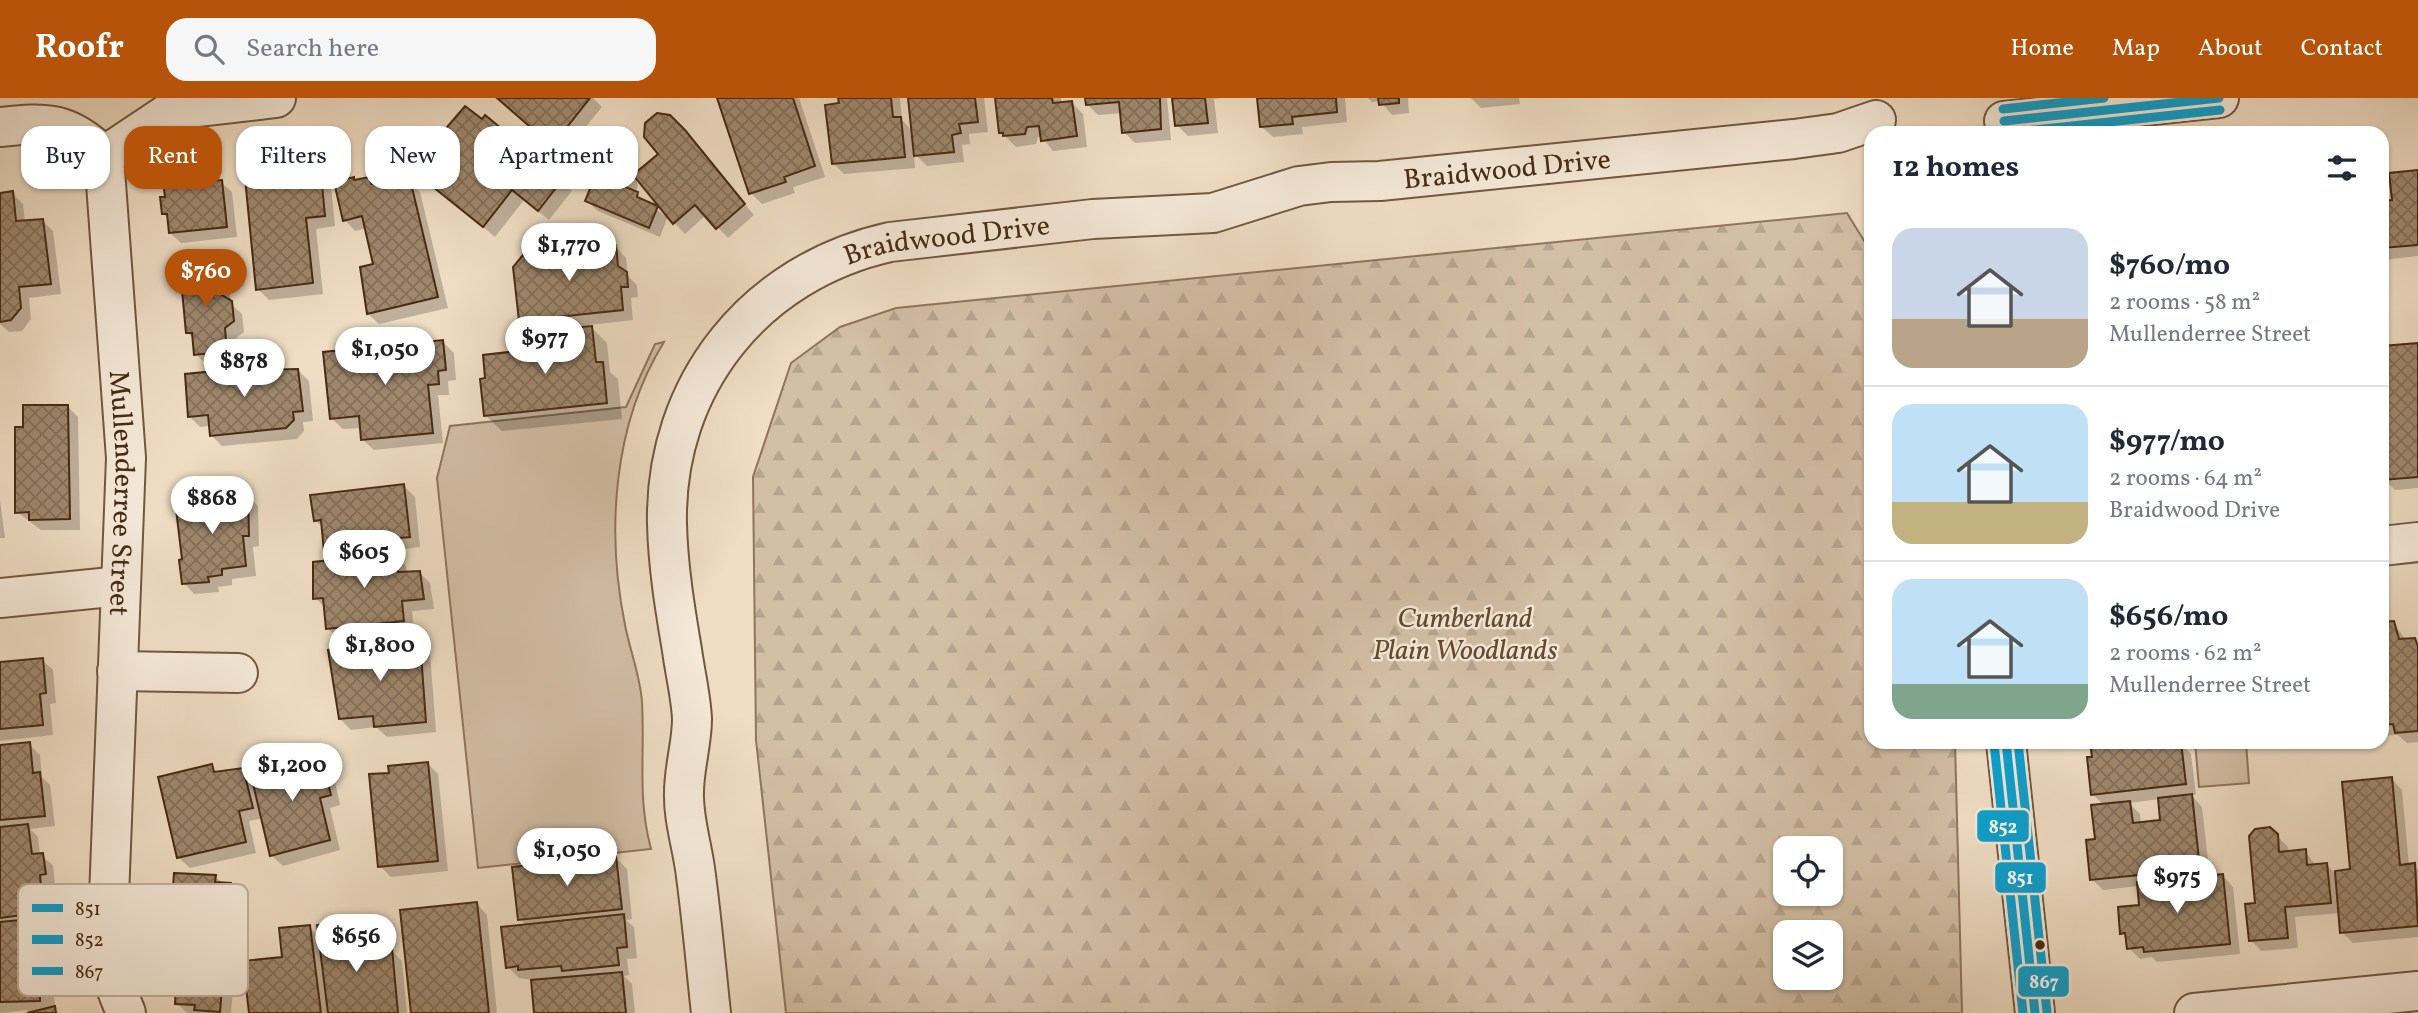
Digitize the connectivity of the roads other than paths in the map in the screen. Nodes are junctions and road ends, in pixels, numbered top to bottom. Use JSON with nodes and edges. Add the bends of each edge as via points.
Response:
{"nodes":[{"id":1,"x":276,"y":98,"type":"edge"},
{"id":2,"x":2219,"y":98,"type":"edge"},
{"id":3,"x":1878,"y":117,"type":"edge"},
{"id":4,"x":2002,"y":117,"type":"edge"},
{"id":5,"x":59,"y":126,"type":"edge"},
{"id":6,"x":0,"y":127,"type":"edge"},
{"id":7,"x":110,"y":152,"type":"edge"},
{"id":8,"x":107,"y":189,"type":"edge"},
{"id":9,"x":2418,"y":542,"type":"edge"},
{"id":10,"x":2389,"y":545,"type":"edge"},
{"id":11,"x":121,"y":586,"type":"junction"},
{"id":12,"x":0,"y":598,"type":"edge"},
{"id":13,"x":117,"y":671,"type":"junction"},
{"id":14,"x":238,"y":673,"type":"dead end"},
{"id":15,"x":2007,"y":749,"type":"edge"},
{"id":16,"x":109,"y":884,"type":"edge"},
{"id":17,"x":2418,"y":991,"type":"edge"},
{"id":18,"x":120,"y":996,"type":"edge"},
{"id":19,"x":126,"y":1013,"type":"edge"},
{"id":20,"x":711,"y":1013,"type":"edge"},
{"id":21,"x":2035,"y":1013,"type":"edge"},
{"id":22,"x":2194,"y":1013,"type":"edge"}],
"edges":[{"from":1,"to":7,"type":"street","via":[[173,110]]},
{"from":2,"to":4,"type":"street"},
{"from":3,"to":20,"type":"street","name":"Braidwood Drive","via":[[1838,133],[1794,139],[1299,186],[1228,210],[1196,215],[1141,215],[890,242],[814,269],[769,298],[728,338],[694,391],[669,472],[667,527],[692,718],[683,793]]},
{"from":5,"to":6,"type":"street"},
{"from":8,"to":11,"type":"street","name":"Mullenderree Street","via":[[125,419]]},
{"from":9,"to":10,"type":"street"},
{"from":11,"to":12,"type":"street"},
{"from":11,"to":13,"type":"street","name":"Mullenderree Street"},
{"from":13,"to":14,"type":"street"},
{"from":13,"to":16,"type":"street","name":"Mullenderree Street"},
{"from":15,"to":21,"type":"street"},
{"from":17,"to":22,"type":"street"},
{"from":18,"to":19,"type":"street","name":"Mullenderree Street"}]}
